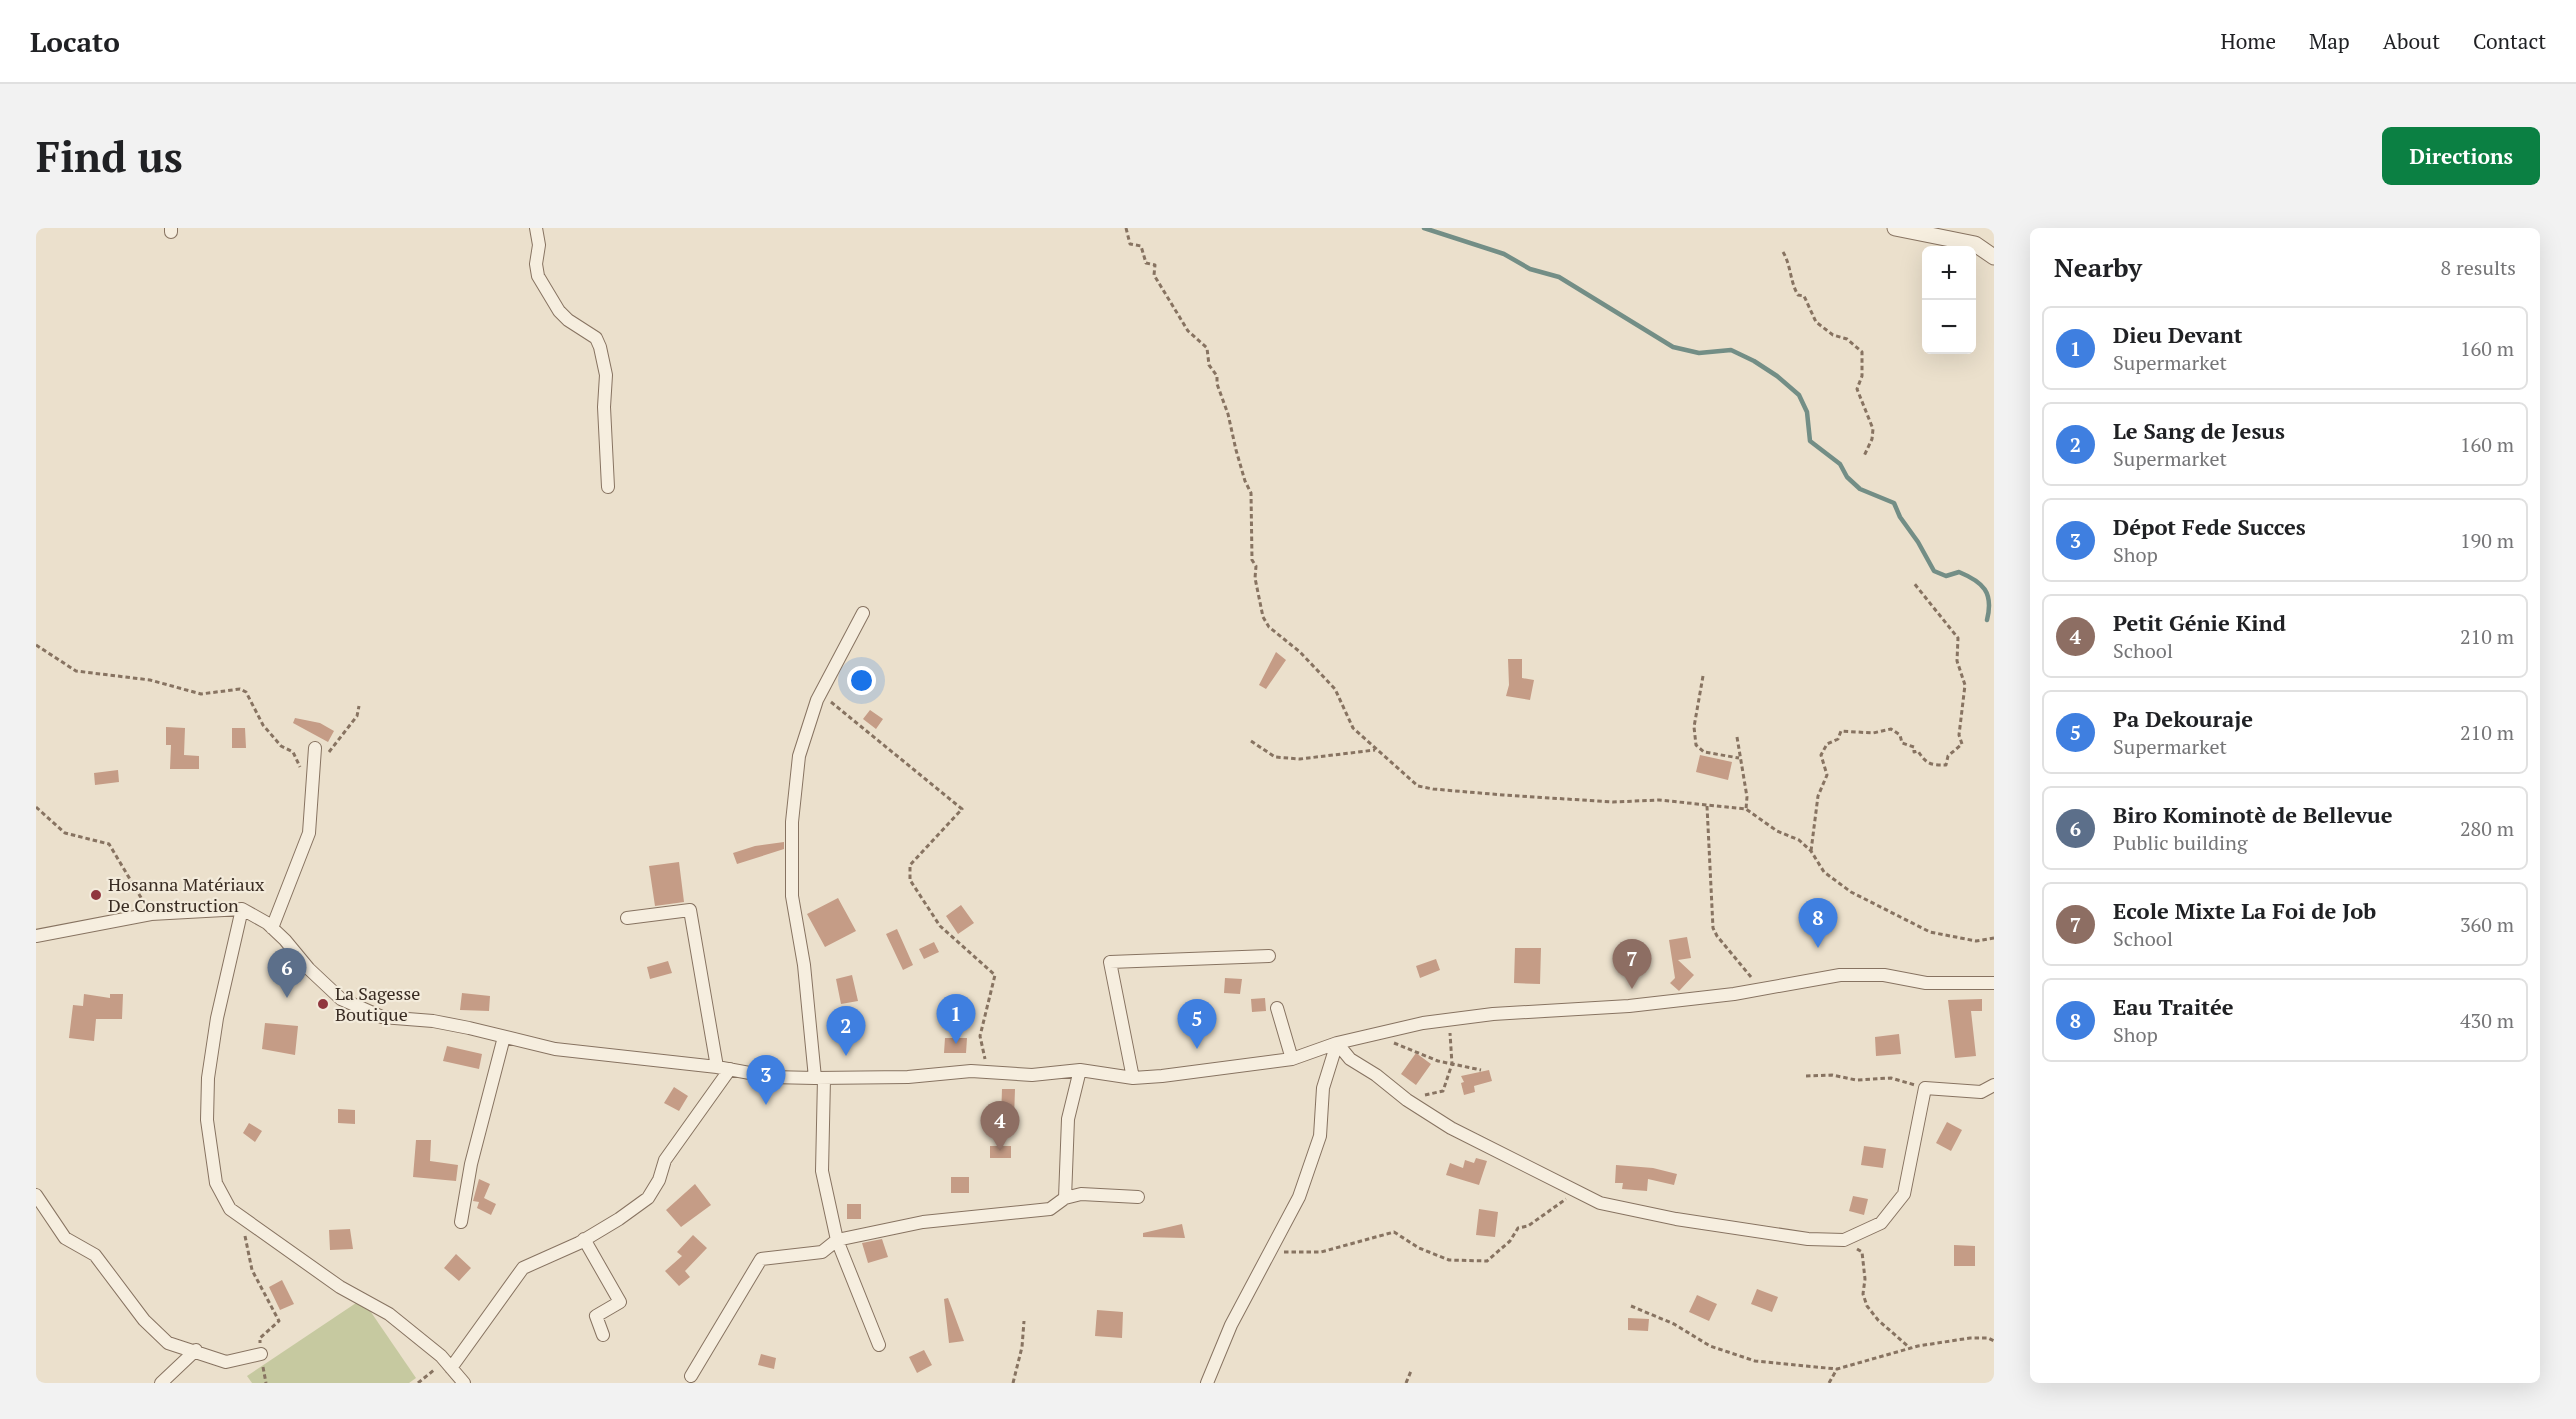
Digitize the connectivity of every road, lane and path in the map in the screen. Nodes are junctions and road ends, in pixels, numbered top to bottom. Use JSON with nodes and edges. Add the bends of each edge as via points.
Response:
{"nodes":[{"id":1,"x":536,"y":228,"type":"edge"},
{"id":2,"x":1125,"y":228,"type":"edge"},
{"id":3,"x":1895,"y":228,"type":"edge"},
{"id":4,"x":1783,"y":252,"type":"dead end"},
{"id":5,"x":1994,"y":257,"type":"edge"},
{"id":6,"x":1864,"y":456,"type":"dead end"},
{"id":7,"x":608,"y":486,"type":"dead end"},
{"id":8,"x":1913,"y":582,"type":"dead end"},
{"id":9,"x":863,"y":613,"type":"dead end"},
{"id":10,"x":36,"y":645,"type":"edge"},
{"id":11,"x":1703,"y":676,"type":"dead end"},
{"id":12,"x":817,"y":700,"type":"junction"},
{"id":13,"x":359,"y":706,"type":"dead end"},
{"id":14,"x":1737,"y":737,"type":"dead end"},
{"id":15,"x":1251,"y":741,"type":"dead end"},
{"id":16,"x":1375,"y":750,"type":"junction"},
{"id":17,"x":315,"y":754,"type":"joint"},
{"id":18,"x":1739,"y":758,"type":"junction"},
{"id":19,"x":312,"y":790,"type":"junction"},
{"id":20,"x":1707,"y":806,"type":"junction"},
{"id":21,"x":36,"y":807,"type":"edge"},
{"id":22,"x":1746,"y":809,"type":"junction"},
{"id":23,"x":1811,"y":851,"type":"junction"},
{"id":24,"x":242,"y":909,"type":"junction"},
{"id":25,"x":151,"y":914,"type":"junction"},
{"id":26,"x":627,"y":918,"type":"dead end"},
{"id":27,"x":272,"y":928,"type":"junction"},
{"id":28,"x":36,"y":936,"type":"edge"},
{"id":29,"x":1994,"y":939,"type":"edge"},
{"id":30,"x":1269,"y":956,"type":"dead end"},
{"id":31,"x":1994,"y":983,"type":"edge"},
{"id":32,"x":1763,"y":988,"type":"junction"},
{"id":33,"x":1277,"y":1008,"type":"dead end"},
{"id":34,"x":1451,"y":1019,"type":"junction"},
{"id":35,"x":1376,"y":1035,"type":"junction"},
{"id":36,"x":504,"y":1037,"type":"junction"},
{"id":37,"x":1337,"y":1043,"type":"junction"},
{"id":38,"x":1292,"y":1059,"type":"junction"},
{"id":39,"x":1452,"y":1064,"type":"junction"},
{"id":40,"x":717,"y":1066,"type":"junction"},
{"id":41,"x":730,"y":1069,"type":"junction"},
{"id":42,"x":1080,"y":1070,"type":"junction"},
{"id":43,"x":1481,"y":1070,"type":"dead end"},
{"id":44,"x":988,"y":1072,"type":"junction"},
{"id":45,"x":1806,"y":1076,"type":"dead end"},
{"id":46,"x":820,"y":1078,"type":"junction"},
{"id":47,"x":1133,"y":1078,"type":"junction"},
{"id":48,"x":1994,"y":1085,"type":"edge"},
{"id":49,"x":1925,"y":1088,"type":"junction"},
{"id":50,"x":1407,"y":1100,"type":"junction"},
{"id":51,"x":1577,"y":1191,"type":"junction"},
{"id":52,"x":36,"y":1195,"type":"edge"},
{"id":53,"x":1138,"y":1197,"type":"dead end"},
{"id":54,"x":1065,"y":1198,"type":"junction"},
{"id":55,"x":241,"y":1217,"type":"junction"},
{"id":56,"x":461,"y":1222,"type":"dead end"},
{"id":57,"x":584,"y":1239,"type":"junction"},
{"id":58,"x":837,"y":1240,"type":"junction"},
{"id":59,"x":1844,"y":1240,"type":"junction"},
{"id":60,"x":1269,"y":1252,"type":"junction"},
{"id":61,"x":1631,"y":1306,"type":"dead end"},
{"id":62,"x":1024,"y":1321,"type":"dead end"},
{"id":63,"x":603,"y":1335,"type":"dead end"},
{"id":64,"x":1994,"y":1341,"type":"edge"},
{"id":65,"x":879,"y":1345,"type":"dead end"},
{"id":66,"x":1910,"y":1348,"type":"junction"},
{"id":67,"x":196,"y":1350,"type":"junction"},
{"id":68,"x":261,"y":1354,"type":"junction"},
{"id":69,"x":448,"y":1364,"type":"junction"},
{"id":70,"x":1837,"y":1369,"type":"junction"},
{"id":71,"x":1410,"y":1371,"type":"dead end"},
{"id":72,"x":692,"y":1376,"type":"dead end"},
{"id":73,"x":161,"y":1383,"type":"edge"},
{"id":74,"x":266,"y":1383,"type":"edge"},
{"id":75,"x":418,"y":1383,"type":"edge"},
{"id":76,"x":464,"y":1383,"type":"edge"},
{"id":77,"x":1013,"y":1383,"type":"edge"},
{"id":78,"x":1207,"y":1383,"type":"edge"},
{"id":79,"x":1407,"y":1383,"type":"edge"},
{"id":80,"x":1829,"y":1383,"type":"edge"}],
"edges":[{"from":1,"to":7,"type":"street","via":[[538,276],[559,312],[596,338],[600,347],[606,375]]},
{"from":2,"to":16,"type":"path","via":[[1130,244],[1141,246],[1146,263],[1155,265],[1154,275],[1188,331],[1207,348],[1209,365],[1217,376],[1251,492],[1252,560],[1263,617],[1335,689],[1353,728]]},
{"from":3,"to":5,"type":"street","via":[[1975,244]]},
{"from":4,"to":6,"type":"path","via":[[1792,285],[1798,295],[1804,296],[1816,322],[1862,352],[1862,376],[1857,390],[1873,429]]},
{"from":8,"to":23,"type":"path","via":[[1958,638],[1957,661],[1965,686],[1959,735],[1962,744],[1948,756],[1946,765],[1935,767],[1925,762],[1918,751],[1914,752],[1914,747],[1902,743],[1900,735],[1891,729],[1873,733],[1841,731],[1821,755],[1827,775],[1818,796]]},
{"from":9,"to":12,"type":"street"},
{"from":10,"to":19,"type":"path","via":[[76,671],[150,680],[201,694],[240,689],[246,692],[269,732],[281,746],[293,752]]},
{"from":11,"to":18,"type":"path","via":[[1694,728],[1696,745],[1704,752]]},
{"from":12,"to":44,"type":"path","via":[[833,703],[962,809],[910,865],[910,880],[940,926],[995,975],[980,1036]]},
{"from":12,"to":46,"type":"street","via":[[799,756],[792,822],[792,896]]},
{"from":13,"to":17,"type":"path","via":[[357,716],[332,749]]},
{"from":14,"to":18,"type":"path"},
{"from":15,"to":16,"type":"path","via":[[1275,757],[1300,759]]},
{"from":16,"to":20,"type":"path","via":[[1418,786],[1433,789],[1613,802],[1659,800]]},
{"from":17,"to":19,"type":"street"},
{"from":18,"to":22,"type":"path"},
{"from":19,"to":27,"type":"street","via":[[309,833]]},
{"from":20,"to":22,"type":"path"},
{"from":20,"to":32,"type":"path","via":[[1713,928]]},
{"from":21,"to":25,"type":"path","via":[[66,833],[109,844]]},
{"from":22,"to":23,"type":"path"},
{"from":23,"to":29,"type":"path","via":[[1835,882],[1930,932]]},
{"from":24,"to":25,"type":"street"},
{"from":24,"to":27,"type":"street"},
{"from":24,"to":55,"type":"street","via":[[217,1018],[208,1078],[207,1120],[216,1183],[230,1209]]},
{"from":25,"to":28,"type":"street"},
{"from":26,"to":40,"type":"street","via":[[690,910]]},
{"from":27,"to":36,"type":"street","via":[[341,999],[382,1017],[434,1021]]},
{"from":30,"to":47,"type":"street","via":[[1110,962]]},
{"from":31,"to":32,"type":"street","via":[[1926,983],[1884,975],[1840,975]]},
{"from":32,"to":34,"type":"street","via":[[1629,1006]]},
{"from":33,"to":38,"type":"street"},
{"from":34,"to":35,"type":"street"},
{"from":34,"to":39,"type":"path"},
{"from":35,"to":37,"type":"street"},
{"from":35,"to":39,"type":"path"},
{"from":36,"to":40,"type":"street","via":[[555,1049]]},
{"from":36,"to":56,"type":"street","via":[[471,1164]]},
{"from":37,"to":38,"type":"street"},
{"from":37,"to":50,"type":"street","via":[[1350,1059]]},
{"from":37,"to":60,"type":"street","via":[[1323,1088],[1320,1136],[1299,1197]]},
{"from":38,"to":47,"type":"street"},
{"from":39,"to":43,"type":"path"},
{"from":39,"to":50,"type":"path","via":[[1443,1091]]},
{"from":40,"to":41,"type":"street"},
{"from":41,"to":46,"type":"street","via":[[771,1077]]},
{"from":41,"to":57,"type":"street","via":[[665,1160],[648,1198]]},
{"from":42,"to":44,"type":"street","via":[[1032,1075]]},
{"from":42,"to":47,"type":"street"},
{"from":42,"to":54,"type":"street","via":[[1068,1119]]},
{"from":44,"to":46,"type":"street"},
{"from":45,"to":49,"type":"path","via":[[1891,1078]]},
{"from":46,"to":58,"type":"street","via":[[822,1171]]},
{"from":48,"to":49,"type":"street","via":[[1981,1092]]},
{"from":49,"to":59,"type":"street","via":[[1904,1194],[1881,1223]]},
{"from":50,"to":51,"type":"street","via":[[1451,1128]]},
{"from":51,"to":59,"type":"street","via":[[1600,1203],[1676,1219],[1808,1239]]},
{"from":51,"to":60,"type":"path","via":[[1528,1226],[1518,1228],[1510,1241],[1487,1261],[1449,1260],[1394,1232],[1321,1252]]},
{"from":52,"to":67,"type":"street","via":[[65,1238],[95,1255],[144,1320],[168,1343]]},
{"from":53,"to":54,"type":"street","via":[[1081,1194]]},
{"from":54,"to":58,"type":"street","via":[[1050,1209],[922,1222]]},
{"from":55,"to":68,"type":"path","via":[[252,1270],[279,1321],[260,1338]]},
{"from":55,"to":69,"type":"street","via":[[340,1287],[389,1314]]},
{"from":57,"to":63,"type":"street","via":[[620,1302],[596,1316]]},
{"from":57,"to":69,"type":"street","via":[[523,1268]]},
{"from":58,"to":65,"type":"street"},
{"from":58,"to":72,"type":"street","via":[[822,1252],[761,1259]]},
{"from":59,"to":66,"type":"path","via":[[1862,1252],[1867,1306]]},
{"from":60,"to":78,"type":"street","via":[[1231,1325]]},
{"from":61,"to":70,"type":"path","via":[[1674,1324],[1710,1346],[1755,1361]]},
{"from":62,"to":77,"type":"path"},
{"from":64,"to":66,"type":"path","via":[[1970,1338]]},
{"from":66,"to":70,"type":"path"},
{"from":67,"to":68,"type":"street","via":[[226,1362]]},
{"from":67,"to":73,"type":"street"},
{"from":68,"to":74,"type":"path"},
{"from":69,"to":75,"type":"path"},
{"from":69,"to":76,"type":"street"},
{"from":70,"to":80,"type":"path"},
{"from":71,"to":79,"type":"path"}]}
